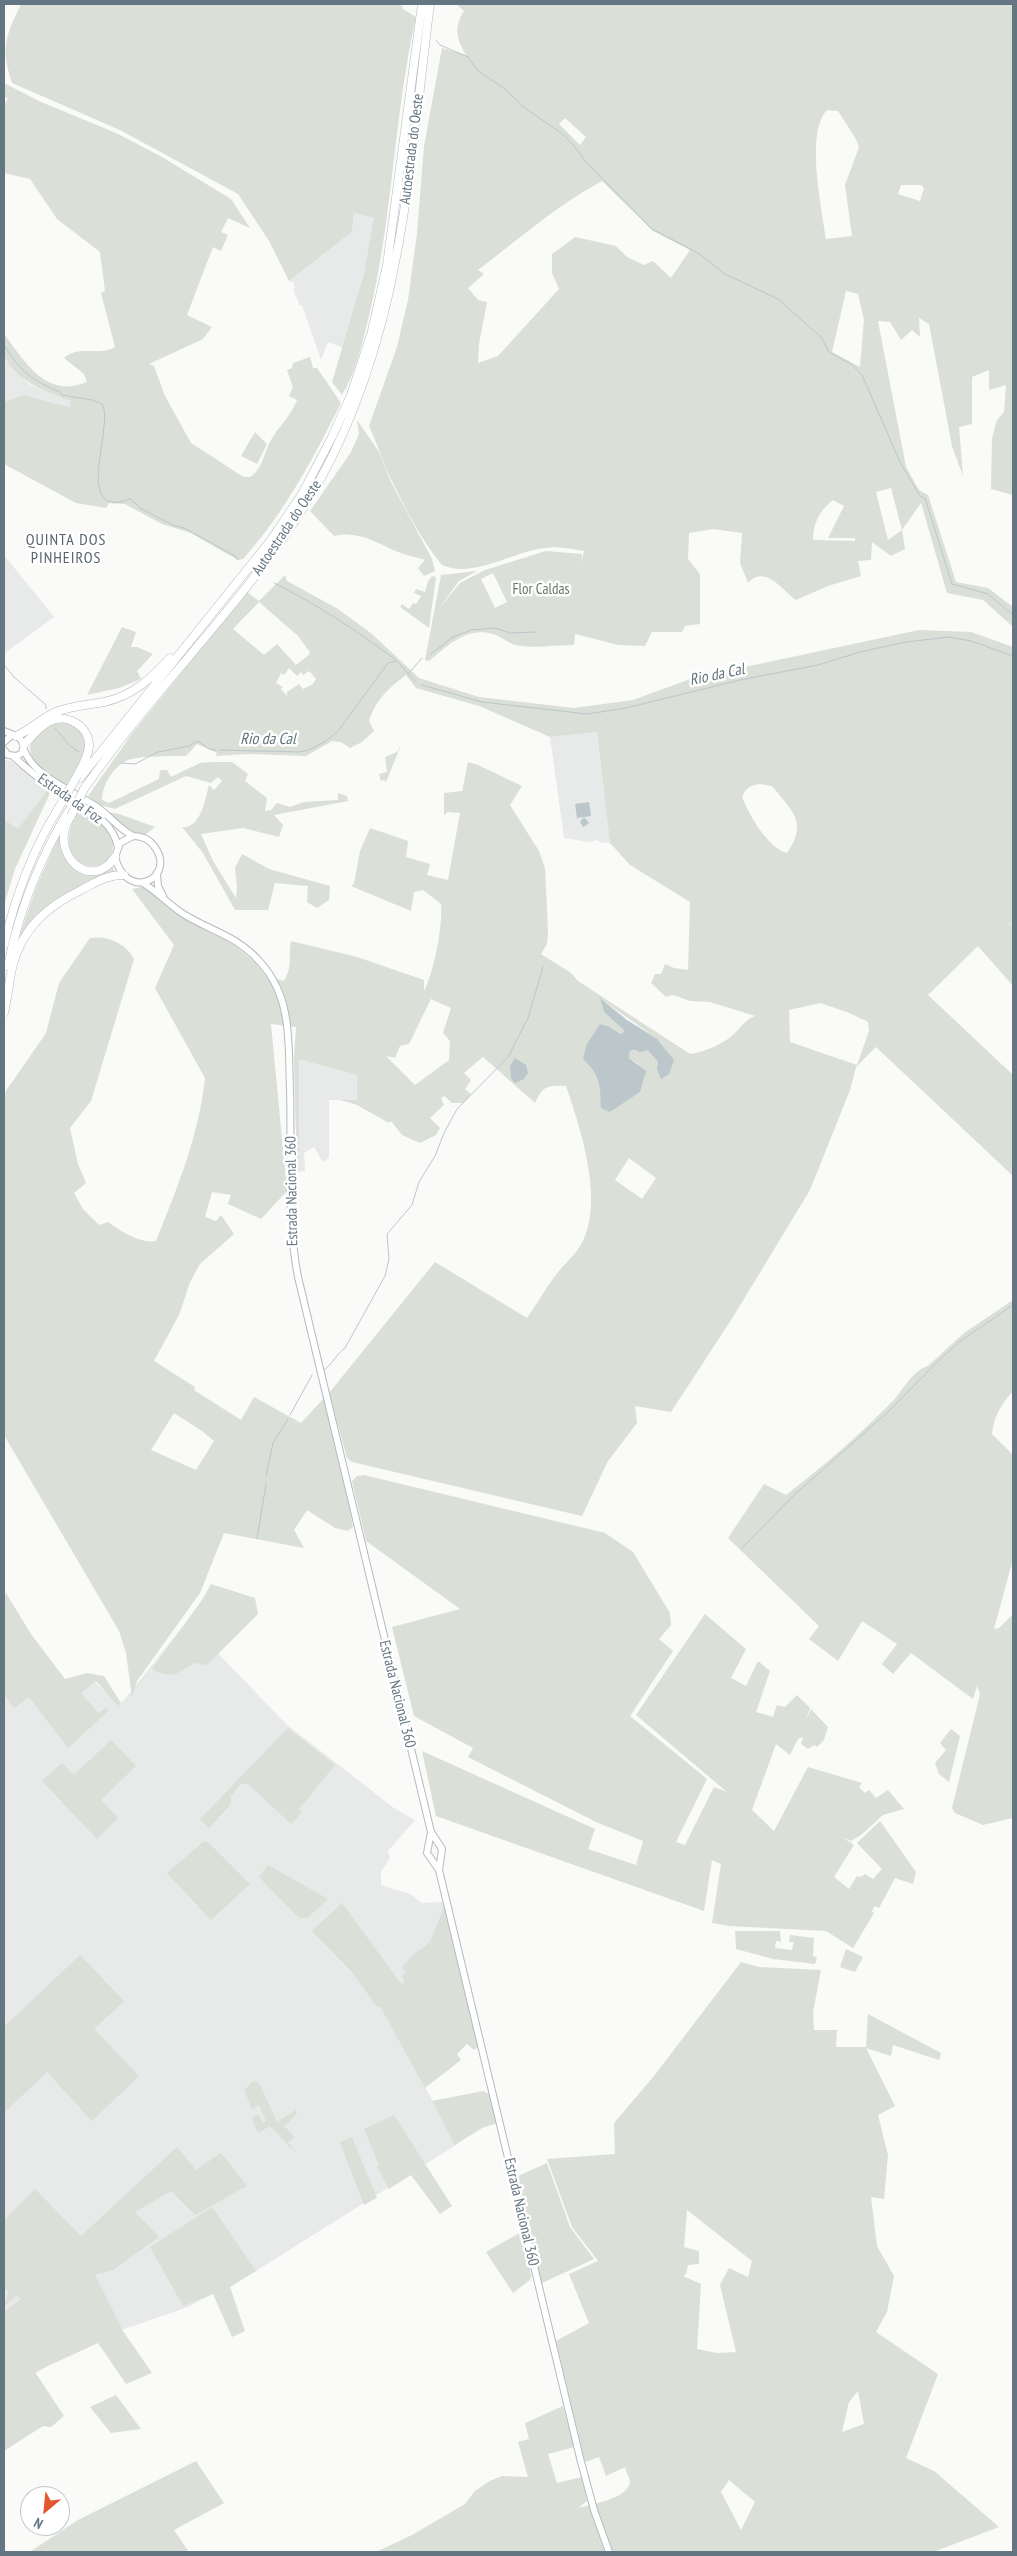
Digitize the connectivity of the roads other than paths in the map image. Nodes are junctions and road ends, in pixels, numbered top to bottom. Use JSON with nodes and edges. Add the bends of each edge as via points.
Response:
{"nodes":[{"id":1,"x":422,"y":4,"type":"edge"},
{"id":2,"x":430,"y":4,"type":"edge"},
{"id":3,"x":205,"y":623,"type":"junction"},
{"id":4,"x":4,"y":730,"type":"edge"},
{"id":5,"x":14,"y":736,"type":"junction"},
{"id":6,"x":4,"y":742,"type":"edge"},
{"id":7,"x":24,"y":748,"type":"junction"},
{"id":8,"x":7,"y":755,"type":"edge"},
{"id":9,"x":78,"y":777,"type":"junction"},
{"id":10,"x":71,"y":811,"type":"junction"},
{"id":11,"x":133,"y":836,"type":"junction"},
{"id":12,"x":118,"y":848,"type":"junction"},
{"id":13,"x":115,"y":857,"type":"junction"},
{"id":14,"x":157,"y":873,"type":"junction"},
{"id":15,"x":124,"y":875,"type":"junction"},
{"id":16,"x":143,"y":883,"type":"junction"},
{"id":17,"x":163,"y":898,"type":"junction"},
{"id":18,"x":4,"y":945,"type":"edge"},
{"id":19,"x":4,"y":992,"type":"edge"},
{"id":20,"x":4,"y":1013,"type":"edge"},
{"id":21,"x":431,"y":1832,"type":"junction"},
{"id":22,"x":437,"y":1844,"type":"junction"},
{"id":23,"x":429,"y":1845,"type":"junction"},
{"id":24,"x":440,"y":1855,"type":"junction"},
{"id":25,"x":432,"y":1858,"type":"junction"},
{"id":26,"x":439,"y":1870,"type":"junction"},
{"id":27,"x":609,"y":2552,"type":"edge"}],
"edges":[{"from":1,"to":3,"type":"highway","name":"Autoestrada do Oeste","via":[[387,265],[372,331],[351,395],[292,510]]},
{"from":2,"to":10,"type":"highway","name":"Autoestrada do Oeste","bridge":true,"via":[[394,276],[374,355],[353,414],[325,471],[287,533],[91,778]]},
{"from":3,"to":5,"type":"highway","via":[[136,689],[112,700],[55,713]]},
{"from":3,"to":9,"type":"highway","name":"Autoestrada do Oeste"},
{"from":4,"to":5,"type":"main road"},
{"from":5,"to":6,"type":"main road"},
{"from":5,"to":7,"type":"main road","name":"Estrada da Foz","via":[[22,739]]},
{"from":7,"to":8,"type":"main road"},
{"from":7,"to":9,"type":"highway","via":[[50,721],[65,719],[75,722],[83,729],[89,742]]},
{"from":7,"to":11,"type":"main road","name":"Estrada da Foz","via":[[43,773],[93,804]]},
{"from":8,"to":12,"type":"main road","name":"Estrada da Foz","via":[[99,818],[113,833]]},
{"from":9,"to":18,"type":"highway","name":"Autoestrada do Oeste","bridge":true,"via":[[42,839],[24,880]]},
{"from":10,"to":13,"type":"highway","via":[[63,840],[72,862],[96,871],[108,866]]},
{"from":10,"to":19,"type":"highway","name":"Autoestrada do Oeste","via":[[52,840],[29,891],[14,941]]},
{"from":11,"to":12,"type":"main road"},
{"from":11,"to":14,"type":"main road","via":[[147,840],[156,849],[160,862]]},
{"from":12,"to":13,"type":"main road"},
{"from":13,"to":15,"type":"main road"},
{"from":14,"to":16,"type":"main road","via":[[152,880]]},
{"from":14,"to":17,"type":"main road"},
{"from":15,"to":16,"type":"main road","via":[[133,882]]},
{"from":15,"to":20,"type":"highway","via":[[110,876],[64,898],[33,923],[16,954]]},
{"from":16,"to":17,"type":"main road","name":"Estrada Nacional 360"},
{"from":17,"to":21,"type":"main road","name":"Estrada Nacional 360","via":[[186,916],[224,933],[245,947],[267,970],[284,1004],[289,1032],[291,1204],[295,1261]]},
{"from":21,"to":22,"type":"main road","name":"Estrada Nacional 360"},
{"from":21,"to":23,"type":"main road","name":"Estrada Nacional 360"},
{"from":22,"to":23,"type":"main road"},
{"from":22,"to":24,"type":"main road","via":[[442,1849]]},
{"from":23,"to":25,"type":"main road","via":[[427,1853]]},
{"from":24,"to":25,"type":"main road"},
{"from":24,"to":26,"type":"main road","name":"Estrada Nacional 360"},
{"from":25,"to":26,"type":"main road","name":"Estrada Nacional 360"},
{"from":26,"to":27,"type":"main road","name":"Estrada Nacional 360","via":[[581,2462]]}]}
